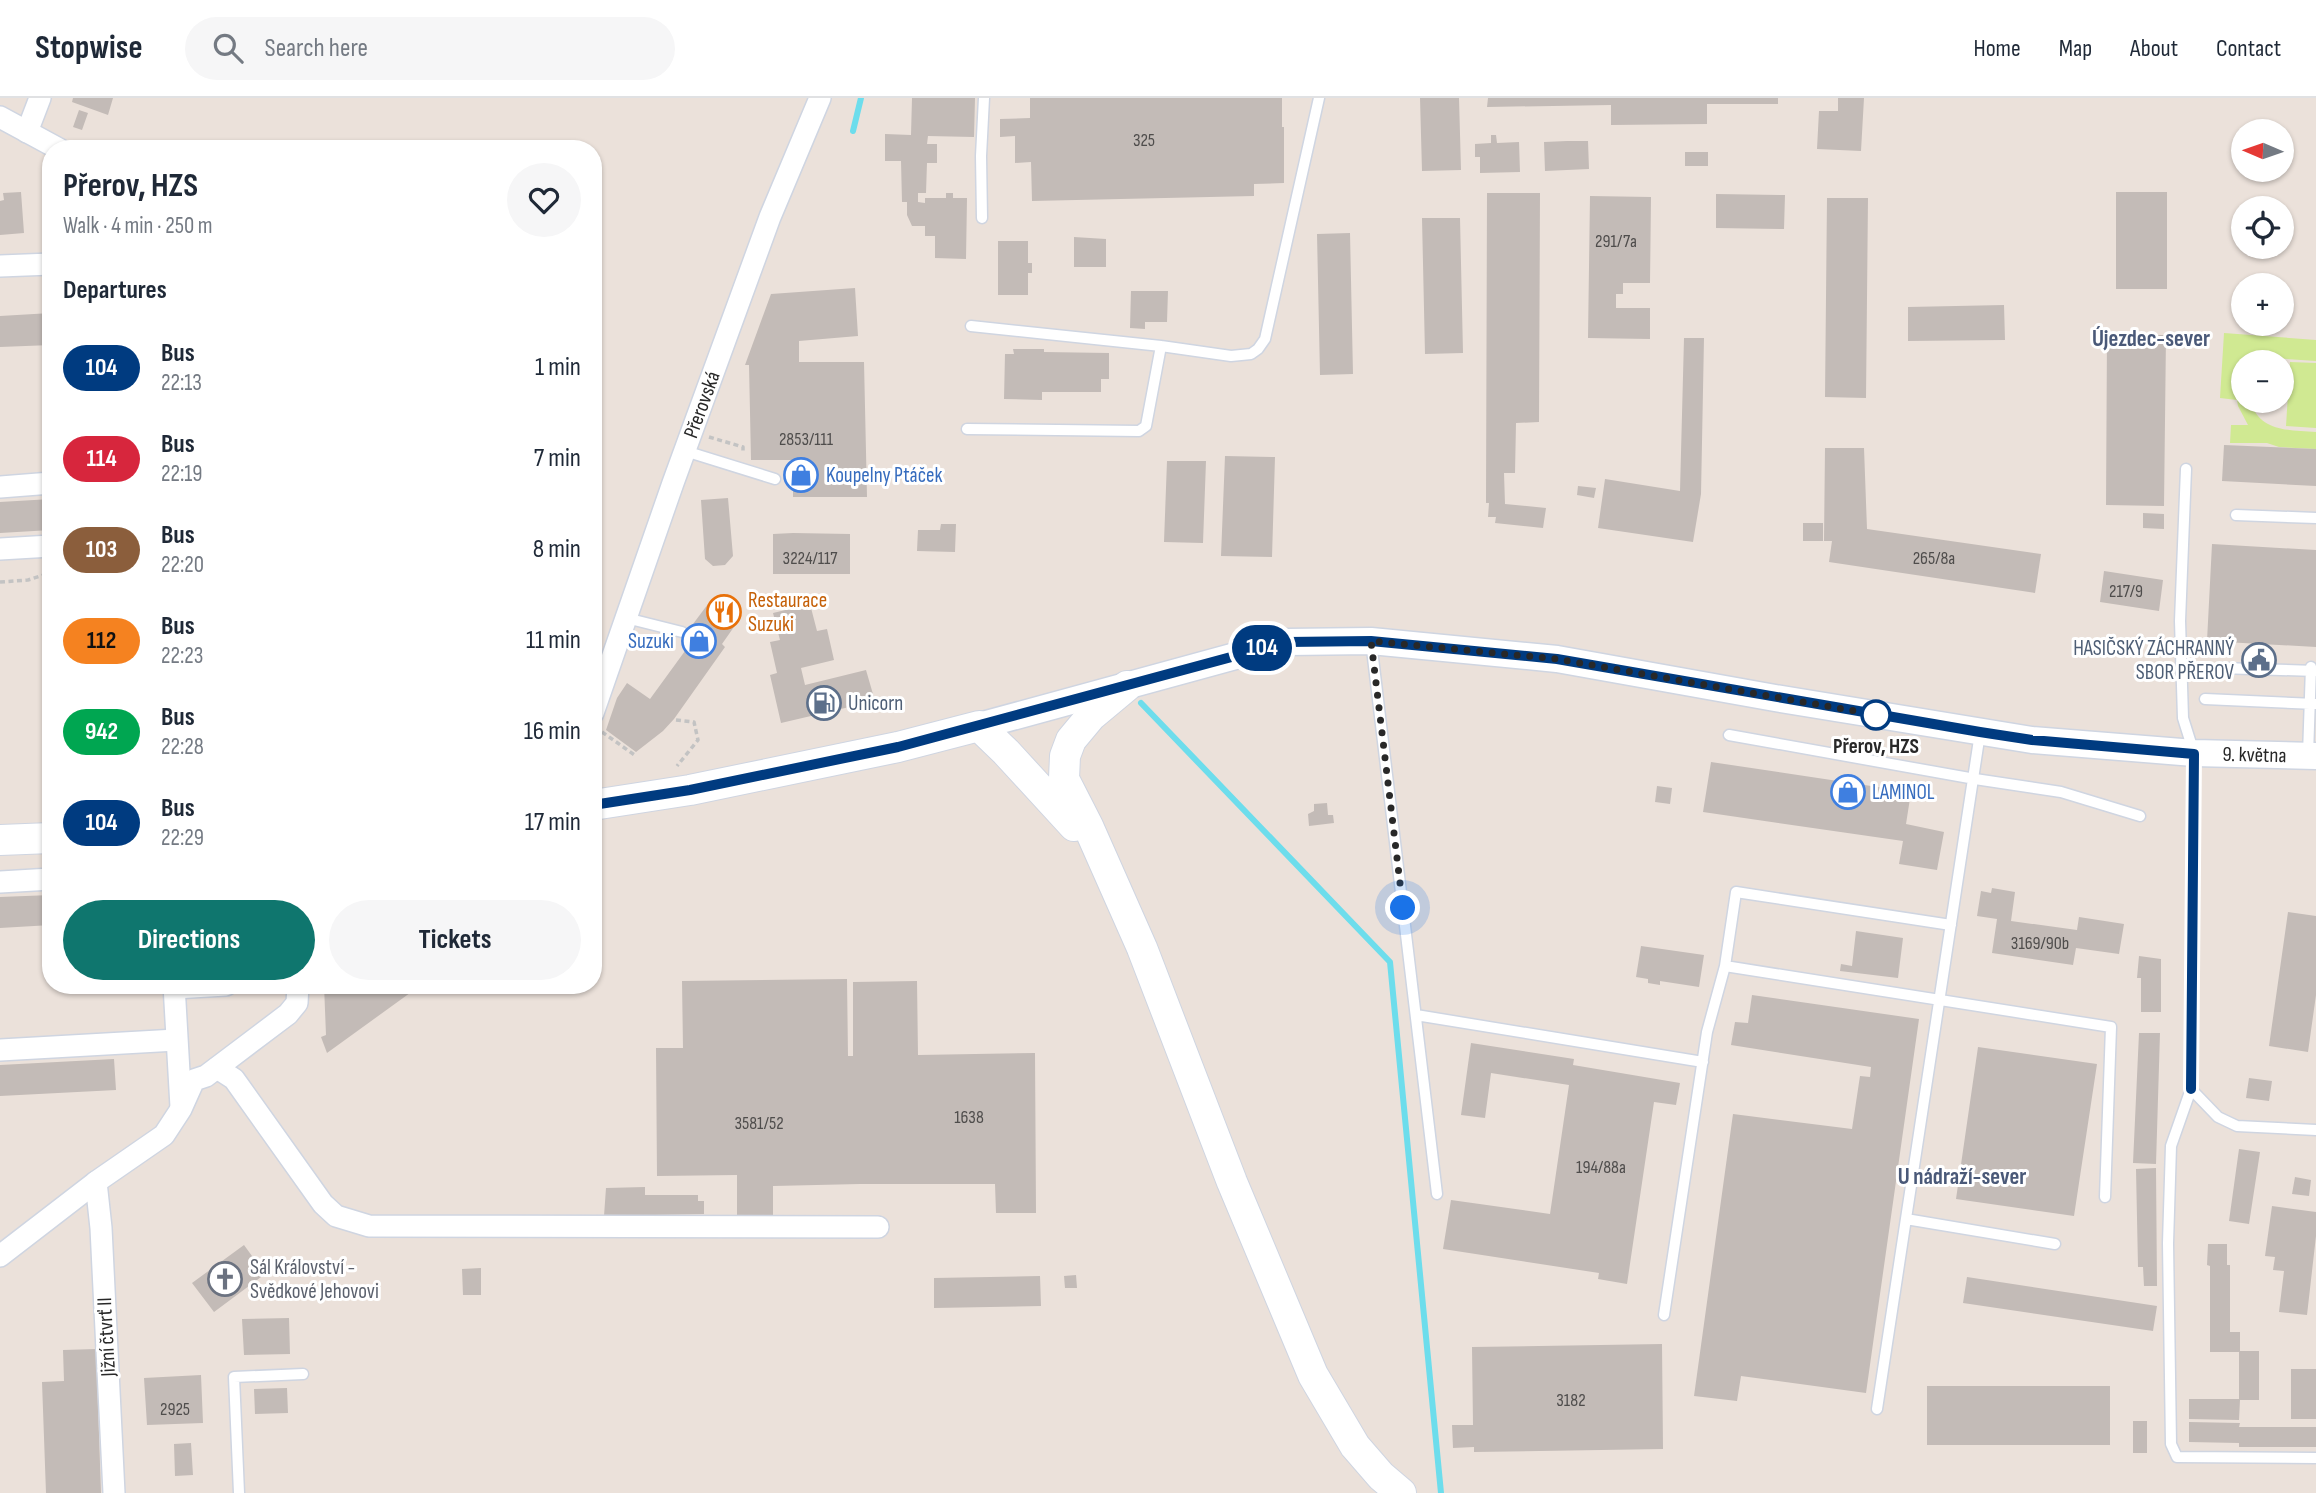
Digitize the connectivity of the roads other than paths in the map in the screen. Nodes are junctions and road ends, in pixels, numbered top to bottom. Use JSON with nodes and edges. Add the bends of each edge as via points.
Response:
{"nodes":[{"id":1,"x":40,"y":98,"type":"edge"},
{"id":2,"x":820,"y":98,"type":"edge"},
{"id":3,"x":984,"y":98,"type":"edge"},
{"id":4,"x":1319,"y":98,"type":"edge"},
{"id":5,"x":0,"y":117,"type":"edge"},
{"id":6,"x":27,"y":132,"type":"junction"},
{"id":7,"x":42,"y":140,"type":"edge"},
{"id":8,"x":982,"y":218,"type":"dead end"},
{"id":9,"x":42,"y":264,"type":"edge"},
{"id":10,"x":0,"y":266,"type":"edge"},
{"id":11,"x":971,"y":326,"type":"dead end"},
{"id":12,"x":1161,"y":346,"type":"junction"},
{"id":13,"x":967,"y":429,"type":"dead end"},
{"id":14,"x":685,"y":451,"type":"junction"},
{"id":15,"x":2186,"y":469,"type":"dead end"},
{"id":16,"x":775,"y":479,"type":"dead end"},
{"id":17,"x":42,"y":484,"type":"edge"},
{"id":18,"x":0,"y":486,"type":"edge"},
{"id":19,"x":2236,"y":515,"type":"dead end"},
{"id":20,"x":2316,"y":518,"type":"edge"},
{"id":21,"x":42,"y":547,"type":"edge"},
{"id":22,"x":0,"y":549,"type":"edge"},
{"id":23,"x":626,"y":618,"type":"junction"},
{"id":24,"x":682,"y":632,"type":"dead end"},
{"id":25,"x":1371,"y":641,"type":"junction"},
{"id":26,"x":2220,"y":668,"type":"dead end"},
{"id":27,"x":2312,"y":669,"type":"edge"},
{"id":28,"x":1127,"y":686,"type":"junction"},
{"id":29,"x":602,"y":687,"type":"edge"},
{"id":30,"x":2205,"y":699,"type":"dead end"},
{"id":31,"x":2313,"y":704,"type":"edge"},
{"id":32,"x":979,"y":726,"type":"junction"},
{"id":33,"x":1980,"y":732,"type":"junction"},
{"id":34,"x":1729,"y":735,"type":"dead end"},
{"id":35,"x":2194,"y":754,"type":"junction"},
{"id":36,"x":2312,"y":755,"type":"edge"},
{"id":37,"x":1975,"y":779,"type":"junction"},
{"id":38,"x":602,"y":804,"type":"edge"},
{"id":39,"x":2140,"y":816,"type":"dead end"},
{"id":40,"x":42,"y":839,"type":"edge"},
{"id":41,"x":0,"y":841,"type":"edge"},
{"id":42,"x":1107,"y":871,"type":"junction"},
{"id":43,"x":42,"y":880,"type":"edge"},
{"id":44,"x":0,"y":882,"type":"edge"},
{"id":45,"x":1951,"y":925,"type":"junction"},
{"id":46,"x":1724,"y":966,"type":"junction"},
{"id":47,"x":174,"y":994,"type":"edge"},
{"id":48,"x":298,"y":994,"type":"edge"},
{"id":49,"x":1939,"y":999,"type":"junction"},
{"id":50,"x":1416,"y":1015,"type":"junction"},
{"id":51,"x":176,"y":1040,"type":"junction"},
{"id":52,"x":0,"y":1051,"type":"edge"},
{"id":53,"x":1703,"y":1062,"type":"junction"},
{"id":54,"x":217,"y":1068,"type":"junction"},
{"id":55,"x":2191,"y":1089,"type":"junction"},
{"id":56,"x":181,"y":1109,"type":"junction"},
{"id":57,"x":2316,"y":1130,"type":"edge"},
{"id":58,"x":96,"y":1182,"type":"junction"},
{"id":59,"x":1437,"y":1194,"type":"dead end"},
{"id":60,"x":2105,"y":1197,"type":"dead end"},
{"id":61,"x":1906,"y":1219,"type":"junction"},
{"id":62,"x":878,"y":1227,"type":"dead end"},
{"id":63,"x":2055,"y":1244,"type":"dead end"},
{"id":64,"x":0,"y":1256,"type":"edge"},
{"id":65,"x":1664,"y":1315,"type":"dead end"},
{"id":66,"x":303,"y":1374,"type":"dead end"},
{"id":67,"x":1877,"y":1409,"type":"dead end"},
{"id":68,"x":2316,"y":1458,"type":"edge"},
{"id":69,"x":114,"y":1493,"type":"edge"},
{"id":70,"x":239,"y":1493,"type":"edge"},
{"id":71,"x":1401,"y":1493,"type":"edge"}],
"edges":[{"from":1,"to":6,"type":"street"},
{"from":2,"to":14,"type":"street","name":"Přerovská","via":[[770,217]]},
{"from":3,"to":8,"type":"lane"},
{"from":4,"to":12,"type":"lane","via":[[1265,339],[1251,354],[1231,356]]},
{"from":5,"to":6,"type":"street"},
{"from":6,"to":7,"type":"street"},
{"from":9,"to":10,"type":"street"},
{"from":11,"to":12,"type":"lane"},
{"from":12,"to":13,"type":"lane","via":[[1146,426],[1139,431]]},
{"from":14,"to":16,"type":"lane"},
{"from":14,"to":23,"type":"street","name":"Přerovská"},
{"from":15,"to":35,"type":"lane","via":[[2182,704]]},
{"from":17,"to":18,"type":"street"},
{"from":19,"to":20,"type":"lane"},
{"from":21,"to":22,"type":"street"},
{"from":23,"to":24,"type":"lane"},
{"from":23,"to":29,"type":"street","name":"Přerovská"},
{"from":25,"to":28,"type":"street","name":"9. května","via":[[1287,642]]},
{"from":25,"to":33,"type":"street","name":"9. května","via":[[1557,659]]},
{"from":25,"to":50,"type":"lane"},
{"from":26,"to":27,"type":"lane"},
{"from":27,"to":31,"type":"lane"},
{"from":28,"to":32,"type":"street","name":"9. května"},
{"from":28,"to":42,"type":"main road","via":[[1080,728],[1063,767],[1063,779]]},
{"from":30,"to":31,"type":"lane"},
{"from":31,"to":36,"type":"lane"},
{"from":32,"to":38,"type":"main road","name":"9. května","via":[[690,790]]},
{"from":32,"to":42,"type":"main road","via":[[1069,820]]},
{"from":33,"to":35,"type":"street","name":"9. května"},
{"from":33,"to":37,"type":"lane"},
{"from":34,"to":37,"type":"lane"},
{"from":35,"to":36,"type":"street","name":"9. května"},
{"from":35,"to":55,"type":"lane","name":"9. května"},
{"from":37,"to":39,"type":"lane","via":[[2061,792]]},
{"from":37,"to":45,"type":"lane"},
{"from":40,"to":41,"type":"main road"},
{"from":42,"to":71,"type":"main road","via":[[1313,1375],[1355,1446]]},
{"from":43,"to":44,"type":"street"},
{"from":45,"to":46,"type":"lane","via":[[1736,892]]},
{"from":45,"to":49,"type":"lane"},
{"from":46,"to":49,"type":"lane"},
{"from":46,"to":53,"type":"lane"},
{"from":47,"to":51,"type":"street"},
{"from":48,"to":54,"type":"street","via":[[288,1014]]},
{"from":49,"to":60,"type":"lane","via":[[2111,1027]]},
{"from":49,"to":61,"type":"lane"},
{"from":50,"to":53,"type":"lane"},
{"from":50,"to":59,"type":"lane"},
{"from":51,"to":52,"type":"street"},
{"from":51,"to":56,"type":"street"},
{"from":53,"to":65,"type":"lane"},
{"from":54,"to":56,"type":"street","via":[[194,1080]]},
{"from":54,"to":62,"type":"street","via":[[234,1079],[323,1204],[336,1216],[369,1226]]},
{"from":55,"to":57,"type":"lane","via":[[2217,1117],[2237,1126]]},
{"from":55,"to":68,"type":"lane","name":"9. května","via":[[2171,1146],[2171,1444],[2177,1457]]},
{"from":56,"to":58,"type":"street","via":[[164,1135]]},
{"from":58,"to":64,"type":"street"},
{"from":58,"to":69,"type":"street","name":"Jižní čtvrť II"},
{"from":61,"to":63,"type":"lane"},
{"from":61,"to":67,"type":"lane"},
{"from":66,"to":70,"type":"lane","via":[[234,1377]]}]}
